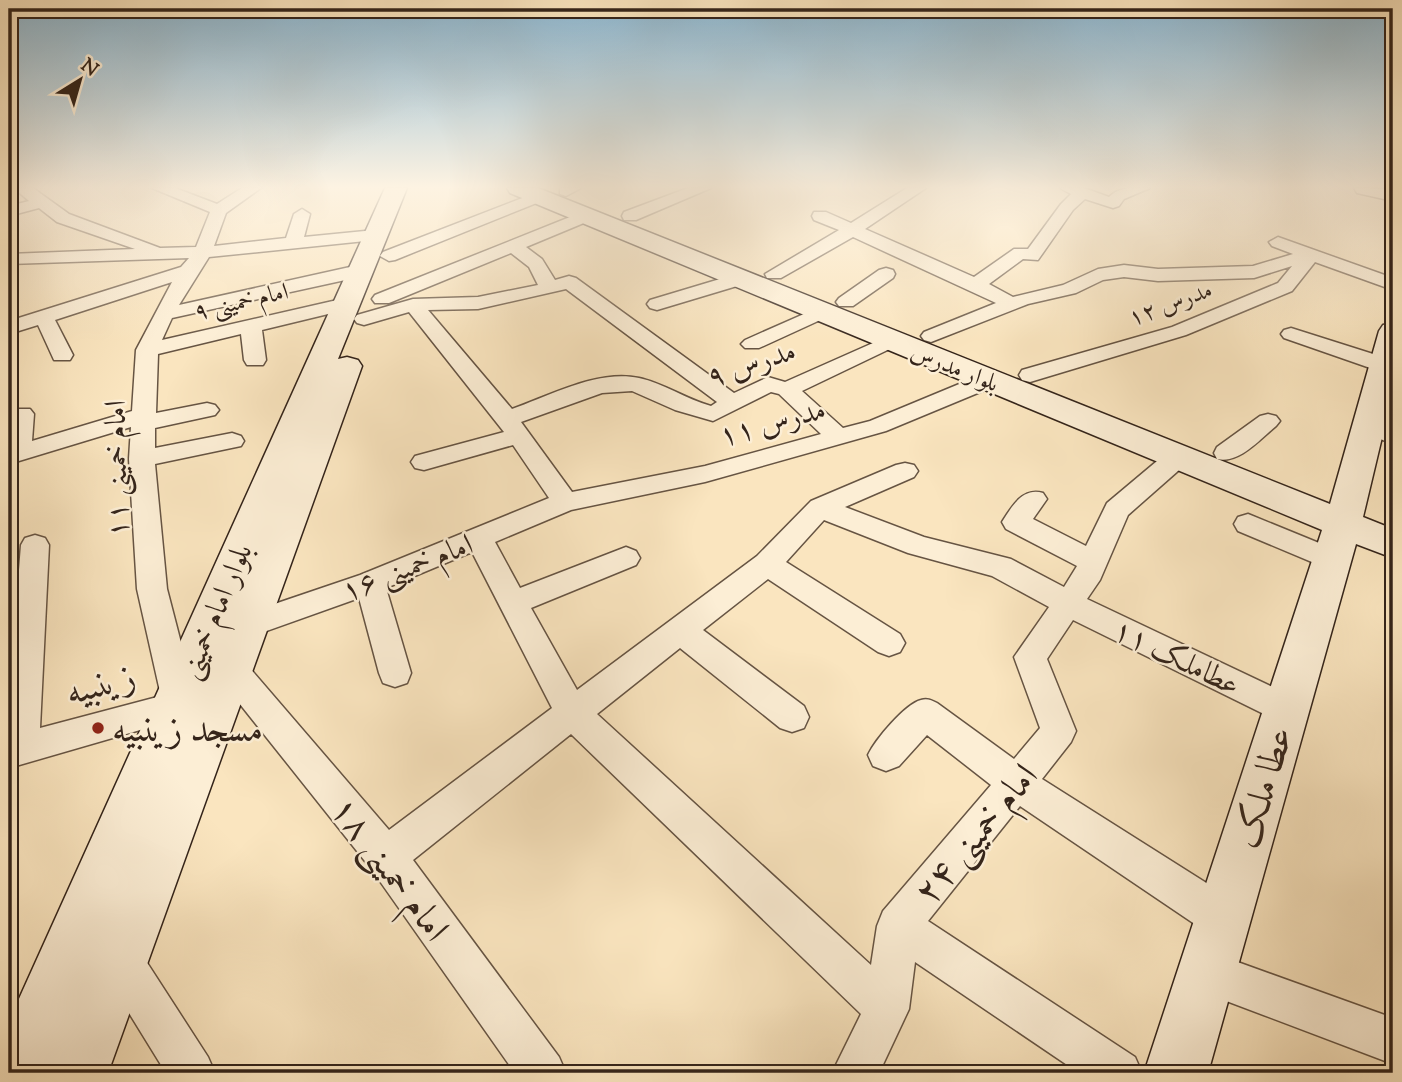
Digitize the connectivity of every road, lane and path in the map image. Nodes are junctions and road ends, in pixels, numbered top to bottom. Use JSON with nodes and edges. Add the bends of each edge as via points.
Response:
{"nodes":[{"id":1,"x":122,"y":238,"type":"edge"},
{"id":2,"x":206,"y":238,"type":"edge"},
{"id":3,"x":295,"y":238,"type":"edge"},
{"id":4,"x":380,"y":238,"type":"edge"},
{"id":5,"x":389,"y":238,"type":"edge"},
{"id":6,"x":446,"y":238,"type":"edge"},
{"id":7,"x":531,"y":238,"type":"edge"},
{"id":8,"x":646,"y":238,"type":"edge"},
{"id":9,"x":674,"y":238,"type":"edge"},
{"id":10,"x":835,"y":238,"type":"edge"},
{"id":11,"x":871,"y":238,"type":"edge"},
{"id":12,"x":1045,"y":238,"type":"edge"},
{"id":13,"x":1278,"y":242,"type":"dead end"},
{"id":14,"x":294,"y":243,"type":"junction"},
{"id":15,"x":513,"y":246,"type":"junction"},
{"id":16,"x":168,"y":254,"type":"junction"},
{"id":17,"x":1311,"y":254,"type":"junction"},
{"id":18,"x":9,"y":259,"type":"edge"},
{"id":19,"x":196,"y":262,"type":"junction"},
{"id":20,"x":886,"y":274,"type":"dead end"},
{"id":21,"x":756,"y":279,"type":"junction"},
{"id":22,"x":367,"y":282,"type":"junction"},
{"id":23,"x":1393,"y":284,"type":"edge"},
{"id":24,"x":976,"y":285,"type":"junction"},
{"id":25,"x":548,"y":288,"type":"junction"},
{"id":26,"x":657,"y":304,"type":"dead end"},
{"id":27,"x":1012,"y":304,"type":"junction"},
{"id":28,"x":413,"y":305,"type":"junction"},
{"id":29,"x":834,"y":307,"type":"junction"},
{"id":30,"x":164,"y":314,"type":"junction"},
{"id":31,"x":44,"y":317,"type":"junction"},
{"id":32,"x":251,"y":327,"type":"junction"},
{"id":33,"x":9,"y":328,"type":"edge"},
{"id":34,"x":1292,"y":334,"type":"dead end"},
{"id":35,"x":932,"y":336,"type":"junction"},
{"id":36,"x":891,"y":341,"type":"junction"},
{"id":37,"x":752,"y":344,"type":"dead end"},
{"id":38,"x":1390,"y":349,"type":"edge"},
{"id":39,"x":147,"y":350,"type":"junction"},
{"id":40,"x":62,"y":355,"type":"dead end"},
{"id":41,"x":255,"y":360,"type":"dead end"},
{"id":42,"x":1030,"y":375,"type":"junction"},
{"id":43,"x":989,"y":380,"type":"junction"},
{"id":44,"x":787,"y":389,"type":"junction"},
{"id":45,"x":733,"y":403,"type":"junction"},
{"id":46,"x":207,"y":410,"type":"dead end"},
{"id":47,"x":22,"y":414,"type":"dead end"},
{"id":48,"x":144,"y":419,"type":"junction"},
{"id":49,"x":1268,"y":421,"type":"dead end"},
{"id":50,"x":513,"y":428,"type":"junction"},
{"id":51,"x":1380,"y":431,"type":"edge"},
{"id":52,"x":838,"y":437,"type":"junction"},
{"id":53,"x":232,"y":441,"type":"dead end"},
{"id":54,"x":1226,"y":453,"type":"junction"},
{"id":55,"x":14,"y":454,"type":"edge"},
{"id":56,"x":1178,"y":457,"type":"junction"},
{"id":57,"x":142,"y":459,"type":"junction"},
{"id":58,"x":424,"y":462,"type":"dead end"},
{"id":59,"x":905,"y":471,"type":"dead end"},
{"id":60,"x":1034,"y":499,"type":"dead end"},
{"id":61,"x":565,"y":502,"type":"junction"},
{"id":62,"x":820,"y":508,"type":"junction"},
{"id":63,"x":1248,"y":524,"type":"dead end"},
{"id":64,"x":1354,"y":526,"type":"edge"},
{"id":65,"x":480,"y":539,"type":"junction"},
{"id":66,"x":1393,"y":544,"type":"edge"},
{"id":67,"x":34,"y":545,"type":"dead end"},
{"id":68,"x":626,"y":558,"type":"dead end"},
{"id":69,"x":1093,"y":562,"type":"junction"},
{"id":70,"x":767,"y":564,"type":"junction"},
{"id":71,"x":370,"y":583,"type":"junction"},
{"id":72,"x":513,"y":603,"type":"junction"},
{"id":73,"x":1069,"y":604,"type":"junction"},
{"id":74,"x":247,"y":626,"type":"junction"},
{"id":75,"x":680,"y":630,"type":"junction"},
{"id":76,"x":889,"y":643,"type":"dead end"},
{"id":77,"x":231,"y":669,"type":"junction"},
{"id":78,"x":395,"y":673,"type":"dead end"},
{"id":79,"x":176,"y":702,"type":"junction"},
{"id":80,"x":1286,"y":709,"type":"junction"},
{"id":81,"x":572,"y":713,"type":"junction"},
{"id":82,"x":792,"y":717,"type":"dead end"},
{"id":83,"x":16,"y":750,"type":"edge"},
{"id":84,"x":886,"y":755,"type":"dead end"},
{"id":85,"x":1017,"y":783,"type":"junction"},
{"id":86,"x":386,"y":856,"type":"junction"},
{"id":87,"x":1223,"y":918,"type":"junction"},
{"id":88,"x":898,"y":926,"type":"junction"},
{"id":89,"x":120,"y":959,"type":"junction"},
{"id":90,"x":1207,"y":973,"type":"junction"},
{"id":91,"x":887,"y":1009,"type":"junction"},
{"id":92,"x":1393,"y":1041,"type":"edge"},
{"id":93,"x":18,"y":1073,"type":"edge"},
{"id":94,"x":76,"y":1073,"type":"edge"},
{"id":95,"x":192,"y":1073,"type":"edge"},
{"id":96,"x":543,"y":1073,"type":"edge"},
{"id":97,"x":855,"y":1073,"type":"edge"},
{"id":98,"x":1119,"y":1073,"type":"edge"},
{"id":99,"x":1176,"y":1073,"type":"edge"}],
"edges":[{"from":1,"to":16,"type":"street"},
{"from":2,"to":19,"type":"street","name":"امام خمینی ۱۱"},
{"from":3,"to":14,"type":"street"},
{"from":4,"to":22,"type":"main road","name":"بلوار امام خمینی"},
{"from":5,"to":22,"type":"main road","name":"بلوار امام خمینی"},
{"from":6,"to":22,"type":"street"},
{"from":7,"to":15,"type":"street"},
{"from":8,"to":21,"type":"main road","name":"بلوار مدرس"},
{"from":9,"to":21,"type":"main road","name":"بلوار مدرس"},
{"from":10,"to":21,"type":"street"},
{"from":11,"to":24,"type":"street"},
{"from":12,"to":24,"type":"street","via":[[1032,256],[1020,253]]},
{"from":13,"to":17,"type":"street"},
{"from":14,"to":19,"type":"street"},
{"from":14,"to":22,"type":"street"},
{"from":15,"to":22,"type":"street"},
{"from":15,"to":25,"type":"street","via":[[538,263]]},
{"from":16,"to":18,"type":"street"},
{"from":16,"to":19,"type":"street"},
{"from":17,"to":23,"type":"street"},
{"from":17,"to":27,"type":"street","via":[[1254,272],[1098,275],[1069,289]]},
{"from":17,"to":42,"type":"street","name":"مدرس ۱۲","via":[[1285,287],[1179,331]]},
{"from":19,"to":30,"type":"street","name":"امام خمینی ۱۱"},
{"from":19,"to":31,"type":"street"},
{"from":20,"to":29,"type":"street"},
{"from":21,"to":26,"type":"street"},
{"from":21,"to":29,"type":"main road","name":"بلوار مدرس"},
{"from":22,"to":28,"type":"street"},
{"from":22,"to":30,"type":"street"},
{"from":22,"to":32,"type":"street","name":"امام خمینی ۹"},
{"from":22,"to":74,"type":"main road","name":"بلوار امام خمینی"},
{"from":22,"to":79,"type":"main road","name":"بلوار امام خمینی"},
{"from":24,"to":27,"type":"street"},
{"from":25,"to":28,"type":"street","via":[[478,303]]},
{"from":25,"to":45,"type":"street","via":[[569,282]]},
{"from":27,"to":35,"type":"street"},
{"from":28,"to":50,"type":"street"},
{"from":29,"to":35,"type":"main road","name":"بلوار مدرس"},
{"from":29,"to":36,"type":"main road","name":"بلوار مدرس"},
{"from":29,"to":37,"type":"street"},
{"from":30,"to":39,"type":"street","name":"امام خمینی ۱۱"},
{"from":31,"to":33,"type":"street"},
{"from":31,"to":40,"type":"street"},
{"from":32,"to":39,"type":"street","name":"امام خمینی ۹"},
{"from":32,"to":41,"type":"street"},
{"from":34,"to":38,"type":"street"},
{"from":35,"to":42,"type":"main road","name":"بلوار مدرس"},
{"from":36,"to":43,"type":"main road","name":"بلوار مدرس"},
{"from":36,"to":44,"type":"street","name":"مدرس ۹"},
{"from":38,"to":51,"type":"main road","name":"عطا ملک"},
{"from":39,"to":48,"type":"street","name":"امام خمینی ۱۱"},
{"from":42,"to":54,"type":"main road","name":"بلوار مدرس"},
{"from":43,"to":52,"type":"street","name":"مدرس ۱۱","via":[[878,426]]},
{"from":43,"to":56,"type":"main road","name":"بلوار مدرس"},
{"from":44,"to":45,"type":"street","name":"مدرس ۹","via":[[768,384]]},
{"from":44,"to":52,"type":"street"},
{"from":45,"to":50,"type":"street","name":"مدرس ۹","via":[[713,414],[635,384],[599,386]]},
{"from":46,"to":48,"type":"street"},
{"from":47,"to":55,"type":"street"},
{"from":48,"to":55,"type":"street"},
{"from":48,"to":57,"type":"street","name":"امام خمینی ۱۱"},
{"from":49,"to":54,"type":"street"},
{"from":50,"to":58,"type":"street","name":"مدرس ۹"},
{"from":50,"to":61,"type":"street"},
{"from":51,"to":64,"type":"main road","name":"عطا ملک"},
{"from":52,"to":61,"type":"street","name":"مدرس ۱۱","via":[[705,474]]},
{"from":53,"to":57,"type":"street"},
{"from":54,"to":64,"type":"main road","name":"بلوار مدرس"},
{"from":56,"to":64,"type":"main road","name":"بلوار مدرس"},
{"from":56,"to":69,"type":"street","via":[[1117,510]]},
{"from":57,"to":79,"type":"street","name":"امام خمینی ۱۱","via":[[152,589]]},
{"from":59,"to":62,"type":"street"},
{"from":60,"to":69,"type":"street","via":[[1016,522]]},
{"from":61,"to":65,"type":"street","name":"امام خمینی ۱۶"},
{"from":62,"to":70,"type":"street"},
{"from":62,"to":73,"type":"street","name":"عطاملک ۱۱","via":[[918,546],[1001,567]]},
{"from":63,"to":64,"type":"street"},
{"from":64,"to":66,"type":"main road","name":"بلوار مدرس"},
{"from":64,"to":80,"type":"main road","name":"عطا ملک"},
{"from":65,"to":71,"type":"street","name":"امام خمینی ۱۶"},
{"from":65,"to":72,"type":"street"},
{"from":67,"to":83,"type":"street"},
{"from":68,"to":72,"type":"street"},
{"from":69,"to":73,"type":"street"},
{"from":70,"to":75,"type":"street"},
{"from":70,"to":76,"type":"street"},
{"from":71,"to":74,"type":"street","name":"امام خمینی ۱۶"},
{"from":71,"to":78,"type":"street"},
{"from":72,"to":81,"type":"street"},
{"from":73,"to":80,"type":"street","name":"عطاملک ۱۱"},
{"from":73,"to":85,"type":"street","name":"امام خمینی ۲۴","via":[[1030,657],[1059,731]]},
{"from":74,"to":77,"type":"main road","name":"بلوار امام خمینی"},
{"from":75,"to":81,"type":"street"},
{"from":75,"to":82,"type":"street"},
{"from":77,"to":86,"type":"street","name":"امام خمینی ۱۸"},
{"from":77,"to":89,"type":"main road","name":"بلوار امام خمینی"},
{"from":79,"to":83,"type":"street","name":"زینبیه"},
{"from":79,"to":93,"type":"main road","name":"بلوار امام خمینی"},
{"from":80,"to":87,"type":"main road","name":"عطا ملک"},
{"from":81,"to":86,"type":"street"},
{"from":81,"to":91,"type":"street"},
{"from":84,"to":85,"type":"street","via":[[925,713]]},
{"from":85,"to":87,"type":"street"},
{"from":85,"to":88,"type":"street","name":"امام خمینی ۲۴"},
{"from":86,"to":96,"type":"street","name":"امام خمینی ۱۸"},
{"from":87,"to":90,"type":"main road","name":"عطا ملک"},
{"from":88,"to":91,"type":"street","name":"امام خمینی ۲۴"},
{"from":88,"to":98,"type":"street"},
{"from":89,"to":94,"type":"main road","name":"بلوار امام خمینی"},
{"from":89,"to":95,"type":"street"},
{"from":90,"to":92,"type":"street"},
{"from":90,"to":99,"type":"main road","name":"عطا ملک"},
{"from":91,"to":97,"type":"street","name":"امام خمینی ۲۴"}]}
